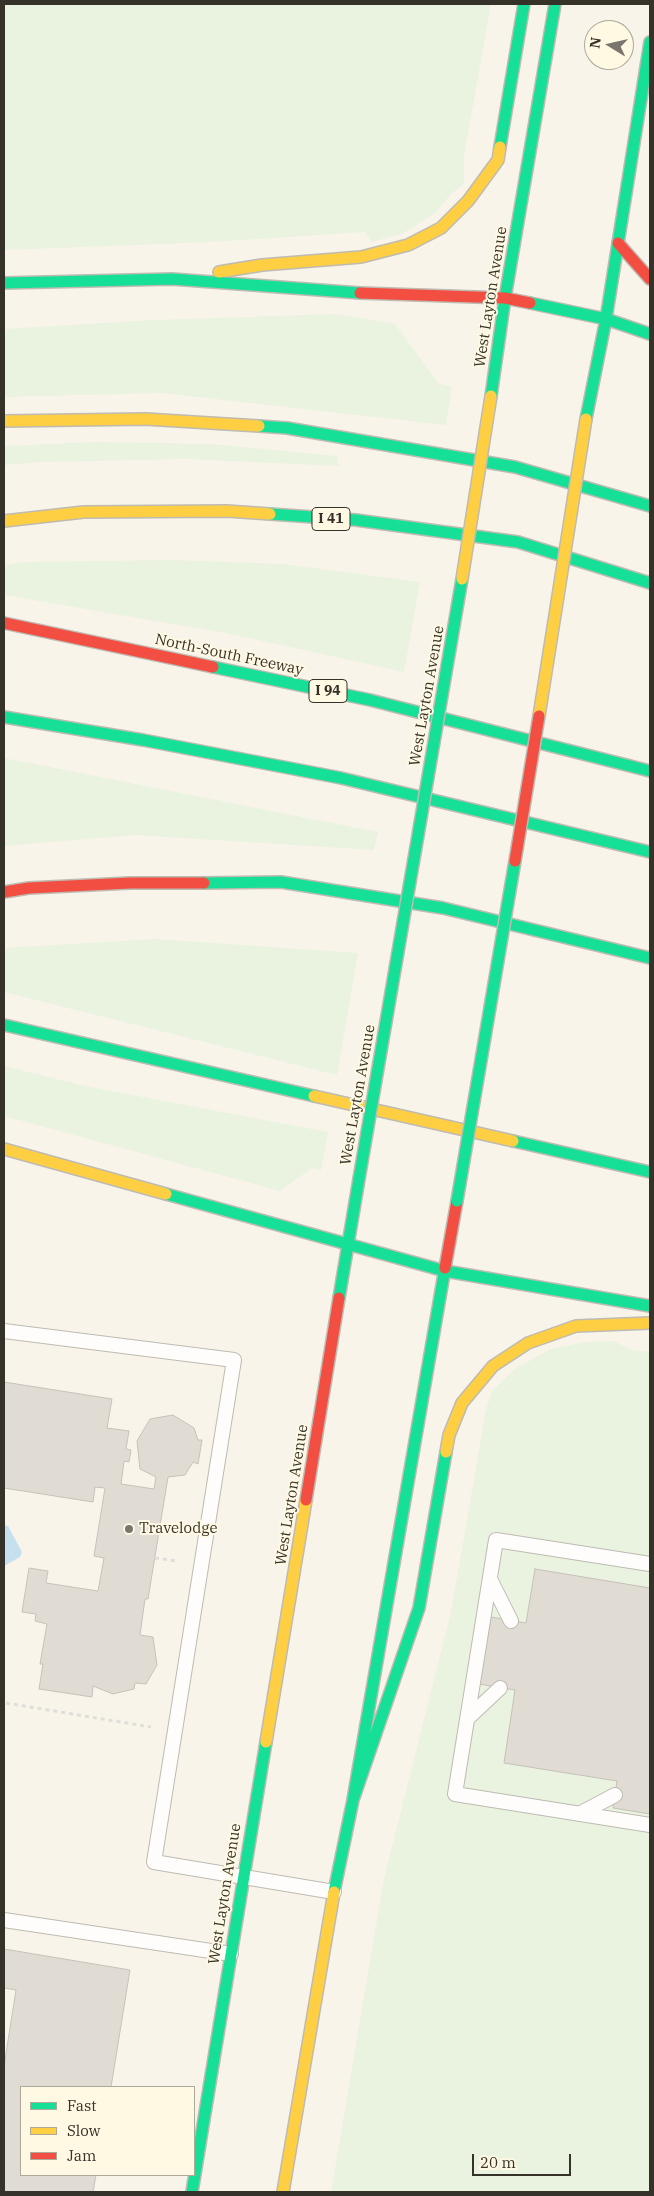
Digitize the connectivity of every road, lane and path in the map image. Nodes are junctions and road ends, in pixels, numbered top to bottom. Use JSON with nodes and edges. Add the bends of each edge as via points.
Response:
{"nodes":[{"id":1,"x":524,"y":4,"type":"edge"},
{"id":2,"x":555,"y":4,"type":"edge"},
{"id":3,"x":650,"y":42,"type":"edge"},
{"id":4,"x":618,"y":243,"type":"junction"},
{"id":5,"x":172,"y":279,"type":"junction"},
{"id":6,"x":650,"y":279,"type":"edge"},
{"id":7,"x":4,"y":283,"type":"edge"},
{"id":8,"x":505,"y":298,"type":"junction"},
{"id":9,"x":606,"y":319,"type":"junction"},
{"id":10,"x":650,"y":334,"type":"edge"},
{"id":11,"x":4,"y":421,"type":"edge"},
{"id":12,"x":650,"y":506,"type":"edge"},
{"id":13,"x":4,"y":521,"type":"edge"},
{"id":14,"x":650,"y":583,"type":"edge"},
{"id":15,"x":4,"y":624,"type":"edge"},
{"id":16,"x":4,"y":717,"type":"edge"},
{"id":17,"x":650,"y":771,"type":"edge"},
{"id":18,"x":650,"y":852,"type":"edge"},
{"id":19,"x":4,"y":892,"type":"edge"},
{"id":20,"x":650,"y":958,"type":"edge"},
{"id":21,"x":4,"y":1024,"type":"edge"},
{"id":22,"x":4,"y":1149,"type":"edge"},
{"id":23,"x":650,"y":1172,"type":"edge"},
{"id":24,"x":349,"y":1244,"type":"junction"},
{"id":25,"x":445,"y":1271,"type":"junction"},
{"id":26,"x":650,"y":1306,"type":"edge"},
{"id":27,"x":650,"y":1324,"type":"edge"},
{"id":28,"x":4,"y":1331,"type":"edge"},
{"id":29,"x":155,"y":1558,"type":"dead end"},
{"id":30,"x":650,"y":1564,"type":"edge"},
{"id":31,"x":176,"y":1571,"type":"dead end"},
{"id":32,"x":490,"y":1579,"type":"junction"},
{"id":33,"x":511,"y":1620,"type":"dead end"},
{"id":34,"x":500,"y":1688,"type":"dead end"},
{"id":35,"x":6,"y":1703,"type":"dead end"},
{"id":36,"x":153,"y":1717,"type":"dead end"},
{"id":37,"x":467,"y":1719,"type":"junction"},
{"id":38,"x":615,"y":1795,"type":"dead end"},
{"id":39,"x":353,"y":1800,"type":"junction"},
{"id":40,"x":579,"y":1814,"type":"junction"},
{"id":41,"x":650,"y":1825,"type":"edge"},
{"id":42,"x":244,"y":1877,"type":"junction"},
{"id":43,"x":334,"y":1892,"type":"junction"},
{"id":44,"x":4,"y":1920,"type":"edge"},
{"id":45,"x":231,"y":1954,"type":"junction"},
{"id":46,"x":195,"y":2174,"type":"edge"},
{"id":47,"x":195,"y":2176,"type":"edge"},
{"id":48,"x":192,"y":2192,"type":"edge"},
{"id":49,"x":283,"y":2192,"type":"edge"}],
"edges":[{"from":1,"to":5,"type":"main road","via":[[498,160],[468,201],[441,228],[408,245],[361,257],[262,265]]},
{"from":2,"to":8,"type":"main road","name":"West Layton Avenue"},
{"from":3,"to":4,"type":"main road"},
{"from":4,"to":6,"type":"main road"},
{"from":4,"to":9,"type":"main road"},
{"from":5,"to":7,"type":"main road"},
{"from":5,"to":8,"type":"main road","via":[[359,293]]},
{"from":8,"to":9,"type":"main road"},
{"from":8,"to":24,"type":"main road","name":"West Layton Avenue","bridge":true,"via":[[455,623]]},
{"from":9,"to":10,"type":"main road"},
{"from":9,"to":25,"type":"main road","bridge":true,"via":[[586,419]]},
{"from":11,"to":12,"type":"main road","via":[[145,419],[287,428],[515,467]]},
{"from":13,"to":14,"type":"main road","number":"I 41","via":[[84,512],[227,511],[356,520],[518,542]]},
{"from":15,"to":17,"type":"main road","name":"North-South Freeway","number":"I 94","via":[[370,700]]},
{"from":16,"to":18,"type":"main road","via":[[341,778]]},
{"from":19,"to":20,"type":"main road","via":[[130,883],[281,882],[442,908]]},
{"from":21,"to":23,"type":"main road"},
{"from":22,"to":24,"type":"main road"},
{"from":24,"to":25,"type":"main road"},
{"from":24,"to":42,"type":"main road","name":"West Layton Avenue"},
{"from":25,"to":26,"type":"main road"},
{"from":25,"to":39,"type":"main road"},
{"from":27,"to":39,"type":"main road","via":[[576,1326],[528,1342],[493,1366],[462,1403],[449,1435],[419,1608]]},
{"from":28,"to":42,"type":"lane","via":[[234,1360],[154,1862]]},
{"from":29,"to":31,"type":"path","via":[[178,1561]]},
{"from":30,"to":32,"type":"lane","via":[[496,1540]]},
{"from":32,"to":33,"type":"lane"},
{"from":32,"to":37,"type":"lane"},
{"from":34,"to":37,"type":"lane"},
{"from":35,"to":36,"type":"path","via":[[151,1727]]},
{"from":37,"to":40,"type":"lane","via":[[455,1794]]},
{"from":38,"to":40,"type":"lane"},
{"from":39,"to":43,"type":"main road"},
{"from":40,"to":41,"type":"lane"},
{"from":42,"to":43,"type":"lane"},
{"from":42,"to":45,"type":"main road","name":"West Layton Avenue"},
{"from":43,"to":49,"type":"main road"},
{"from":44,"to":45,"type":"lane"},
{"from":45,"to":46,"type":"main road","name":"West Layton Avenue"},
{"from":47,"to":48,"type":"main road","name":"West Layton Avenue"}]}
